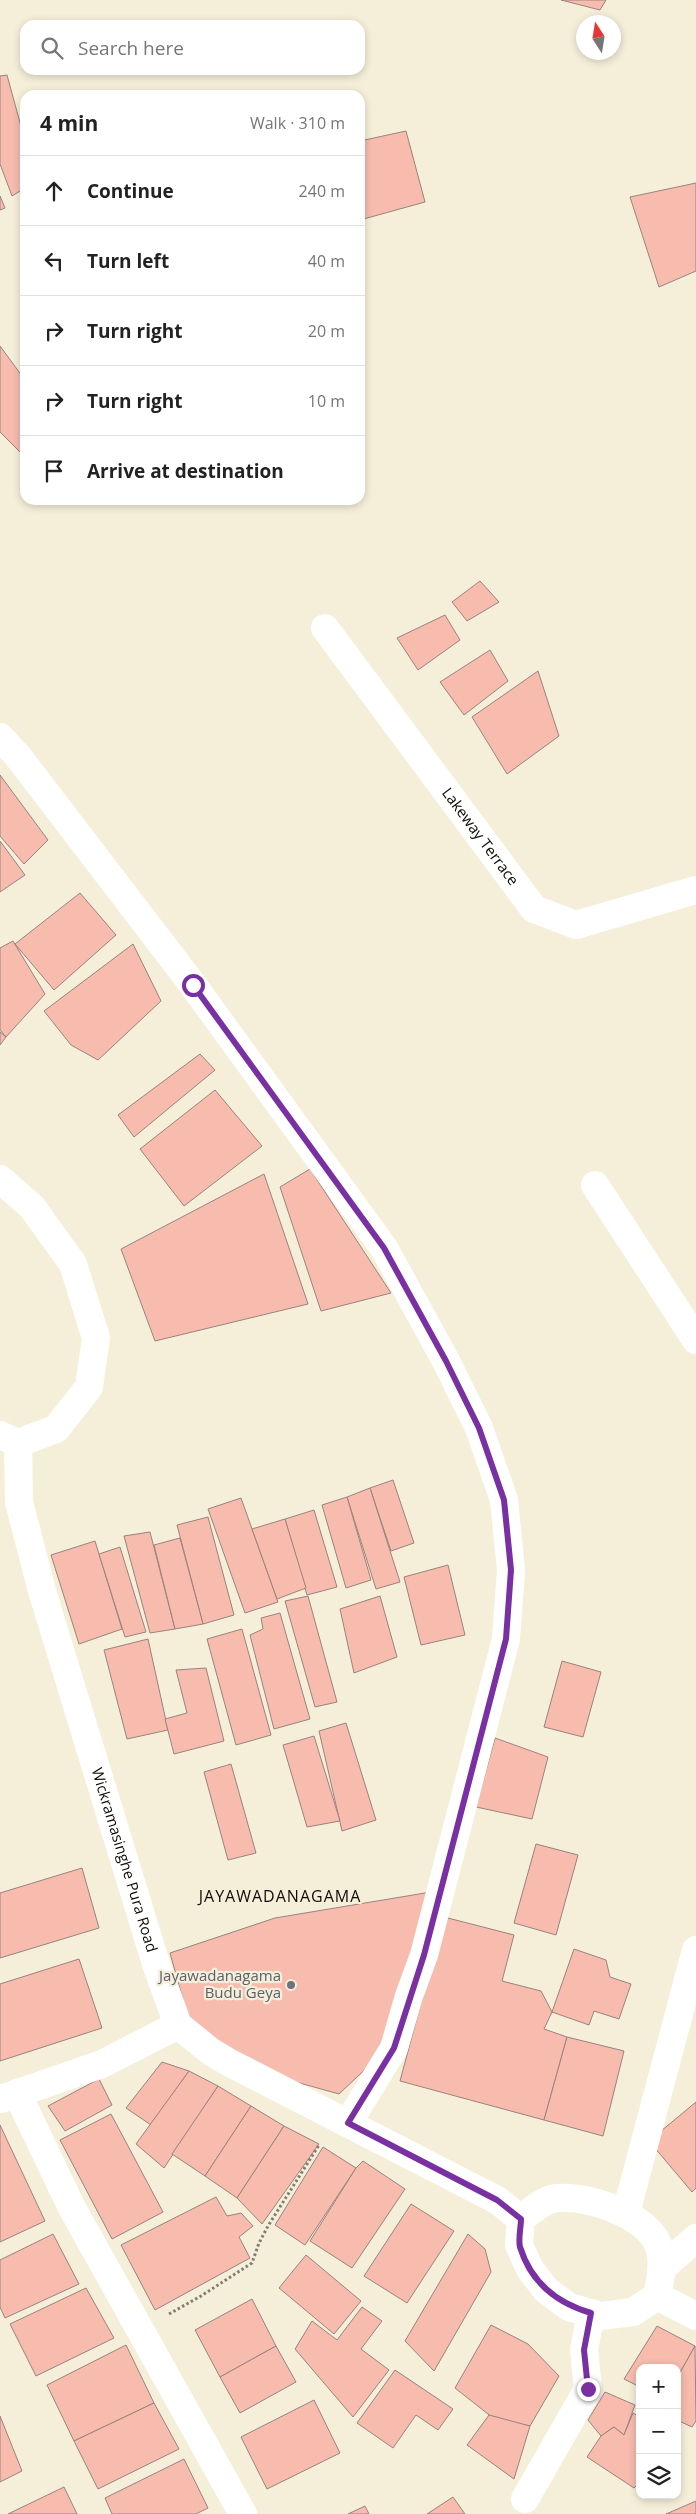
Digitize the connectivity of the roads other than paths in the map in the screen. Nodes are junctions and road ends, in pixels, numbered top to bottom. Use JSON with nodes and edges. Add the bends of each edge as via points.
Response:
{"nodes":[{"id":1,"x":325,"y":628,"type":"dead end"},
{"id":2,"x":0,"y":737,"type":"edge"},
{"id":3,"x":696,"y":890,"type":"edge"},
{"id":4,"x":0,"y":1179,"type":"edge"},
{"id":5,"x":595,"y":1185,"type":"dead end"},
{"id":6,"x":696,"y":1340,"type":"edge"},
{"id":7,"x":9,"y":1439,"type":"edge"},
{"id":8,"x":696,"y":1950,"type":"edge"},
{"id":9,"x":178,"y":2025,"type":"junction"},
{"id":10,"x":9,"y":2096,"type":"edge"},
{"id":11,"x":342,"y":2120,"type":"junction"},
{"id":12,"x":626,"y":2213,"type":"junction"},
{"id":13,"x":521,"y":2219,"type":"junction"},
{"id":14,"x":696,"y":2238,"type":"edge"},
{"id":15,"x":663,"y":2267,"type":"junction"},
{"id":16,"x":657,"y":2296,"type":"junction"},
{"id":17,"x":591,"y":2313,"type":"junction"},
{"id":18,"x":696,"y":2316,"type":"edge"},
{"id":19,"x":525,"y":2499,"type":"dead end"},
{"id":20,"x":243,"y":2514,"type":"edge"}],
"edges":[{"from":1,"to":3,"type":"street","name":"Lakeway Terrace","via":[[534,909],[576,925]]},
{"from":2,"to":11,"type":"street","via":[[193,985],[384,1248],[479,1428],[504,1500],[511,1570],[506,1639],[424,1955],[394,2048]]},
{"from":4,"to":7,"type":"street","via":[[32,1207],[73,1264],[96,1338],[88,1387],[56,1429]]},
{"from":5,"to":6,"type":"street"},
{"from":7,"to":9,"type":"street","name":"Wickramasinghe Pura Road","via":[[19,1502],[42,1591],[156,1964]]},
{"from":8,"to":12,"type":"street"},
{"from":9,"to":10,"type":"street","via":[[102,2064]]},
{"from":9,"to":11,"type":"street","via":[[210,2051]]},
{"from":10,"to":20,"type":"street"},
{"from":11,"to":13,"type":"street","via":[[497,2200]]},
{"from":12,"to":13,"type":"street","via":[[592,2201],[556,2198],[535,2207]]},
{"from":12,"to":15,"type":"street","via":[[654,2237]]},
{"from":13,"to":17,"type":"street","via":[[519,2245],[530,2269],[546,2290],[569,2307]]},
{"from":14,"to":15,"type":"street"},
{"from":15,"to":16,"type":"street"},
{"from":16,"to":17,"type":"street","via":[[633,2312],[600,2316]]},
{"from":16,"to":18,"type":"street"},
{"from":17,"to":19,"type":"street","via":[[584,2350],[588,2389]]}]}
